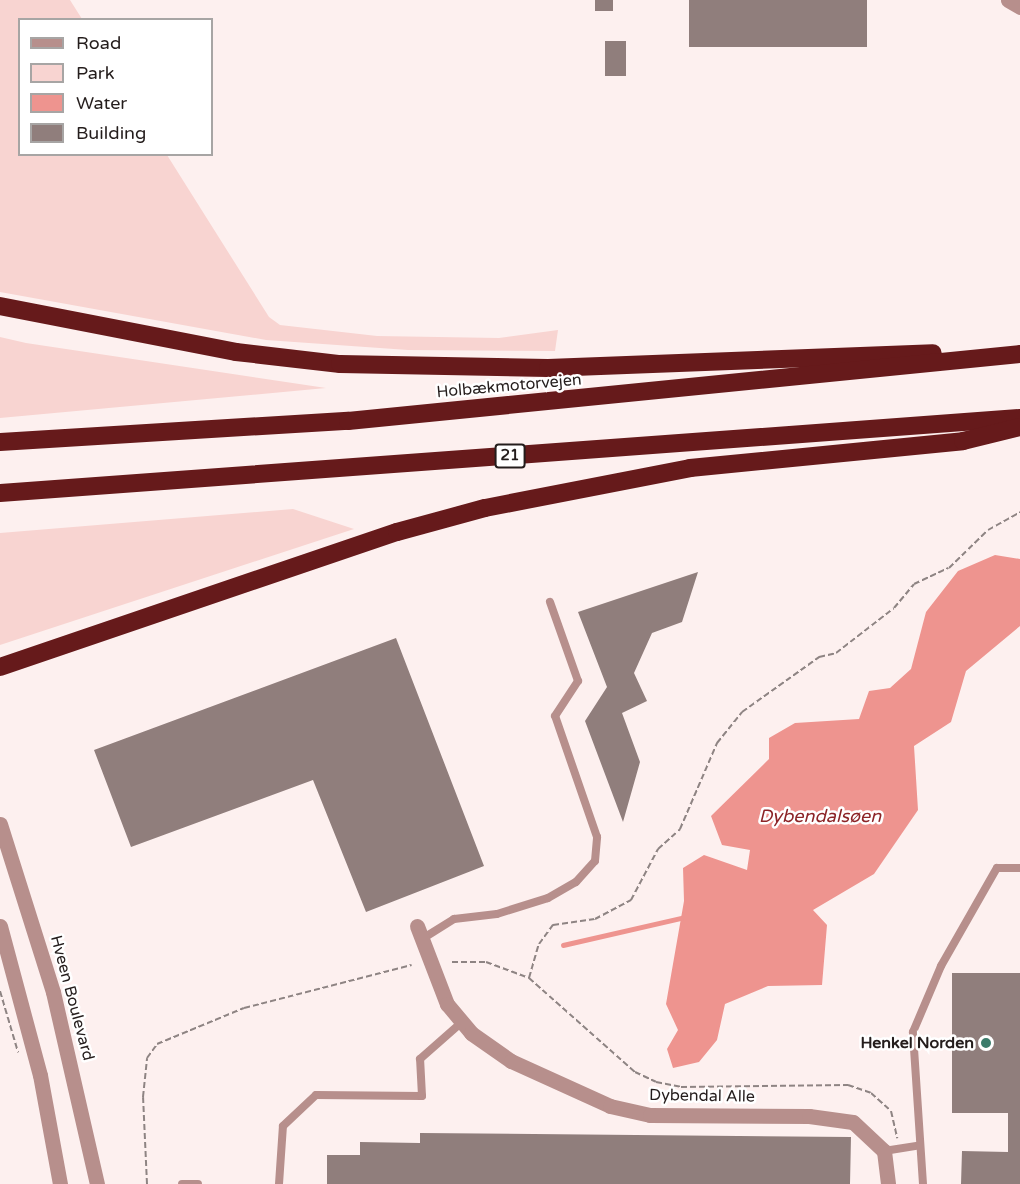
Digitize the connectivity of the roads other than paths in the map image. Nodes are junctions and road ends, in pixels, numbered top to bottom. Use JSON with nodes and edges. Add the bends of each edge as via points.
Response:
{"nodes":[{"id":1,"x":1008,"y":0,"type":"edge"},
{"id":2,"x":1020,"y":7,"type":"edge"},
{"id":3,"x":0,"y":306,"type":"edge"},
{"id":4,"x":1016,"y":354,"type":"edge"},
{"id":5,"x":1020,"y":418,"type":"edge"},
{"id":6,"x":1020,"y":427,"type":"edge"},
{"id":7,"x":0,"y":442,"type":"edge"},
{"id":8,"x":0,"y":493,"type":"edge"},
{"id":9,"x":550,"y":603,"type":"dead end"},
{"id":10,"x":0,"y":667,"type":"edge"},
{"id":11,"x":0,"y":824,"type":"edge"},
{"id":12,"x":1020,"y":868,"type":"edge"},
{"id":13,"x":0,"y":926,"type":"edge"},
{"id":14,"x":420,"y":932,"type":"joint"},
{"id":15,"x":462,"y":1022,"type":"junction"},
{"id":16,"x":920,"y":1144,"type":"junction"},
{"id":17,"x":891,"y":1148,"type":"junction"},
{"id":18,"x":60,"y":1184,"type":"edge"},
{"id":19,"x":97,"y":1184,"type":"edge"},
{"id":20,"x":182,"y":1184,"type":"edge"},
{"id":21,"x":198,"y":1184,"type":"edge"},
{"id":22,"x":279,"y":1184,"type":"edge"},
{"id":23,"x":888,"y":1184,"type":"edge"},
{"id":24,"x":923,"y":1184,"type":"edge"}],
"edges":[{"from":1,"to":2,"type":"street"},
{"from":3,"to":4,"type":"highway","via":[[236,352],[340,364],[548,368],[868,352]]},
{"from":4,"to":7,"type":"highway","name":"Holbækmotorvejen","via":[[348,421]]},
{"from":5,"to":8,"type":"highway","number":"21"},
{"from":6,"to":10,"type":"highway","via":[[963,441],[690,468],[485,508],[397,532]]},
{"from":9,"to":14,"type":"lane","via":[[578,681],[555,716],[597,837],[595,861],[576,882],[548,898]]},
{"from":11,"to":19,"type":"street","name":"Hveen Boulevard","via":[[52,992]]},
{"from":12,"to":16,"type":"lane","via":[[997,868],[941,966],[913,1032]]},
{"from":13,"to":18,"type":"street","via":[[40,1075]]},
{"from":14,"to":15,"type":"street","name":"Dybendal Alle","via":[[447,1004]]},
{"from":15,"to":17,"type":"street","name":"Dybendal Alle","via":[[511,1060],[610,1106],[650,1114],[833,1117],[853,1122]]},
{"from":15,"to":22,"type":"lane","via":[[420,1059],[422,1096],[316,1095],[283,1126]]},
{"from":16,"to":17,"type":"lane"},
{"from":16,"to":24,"type":"lane"},
{"from":17,"to":23,"type":"street"},
{"from":20,"to":21,"type":"lane"}]}
